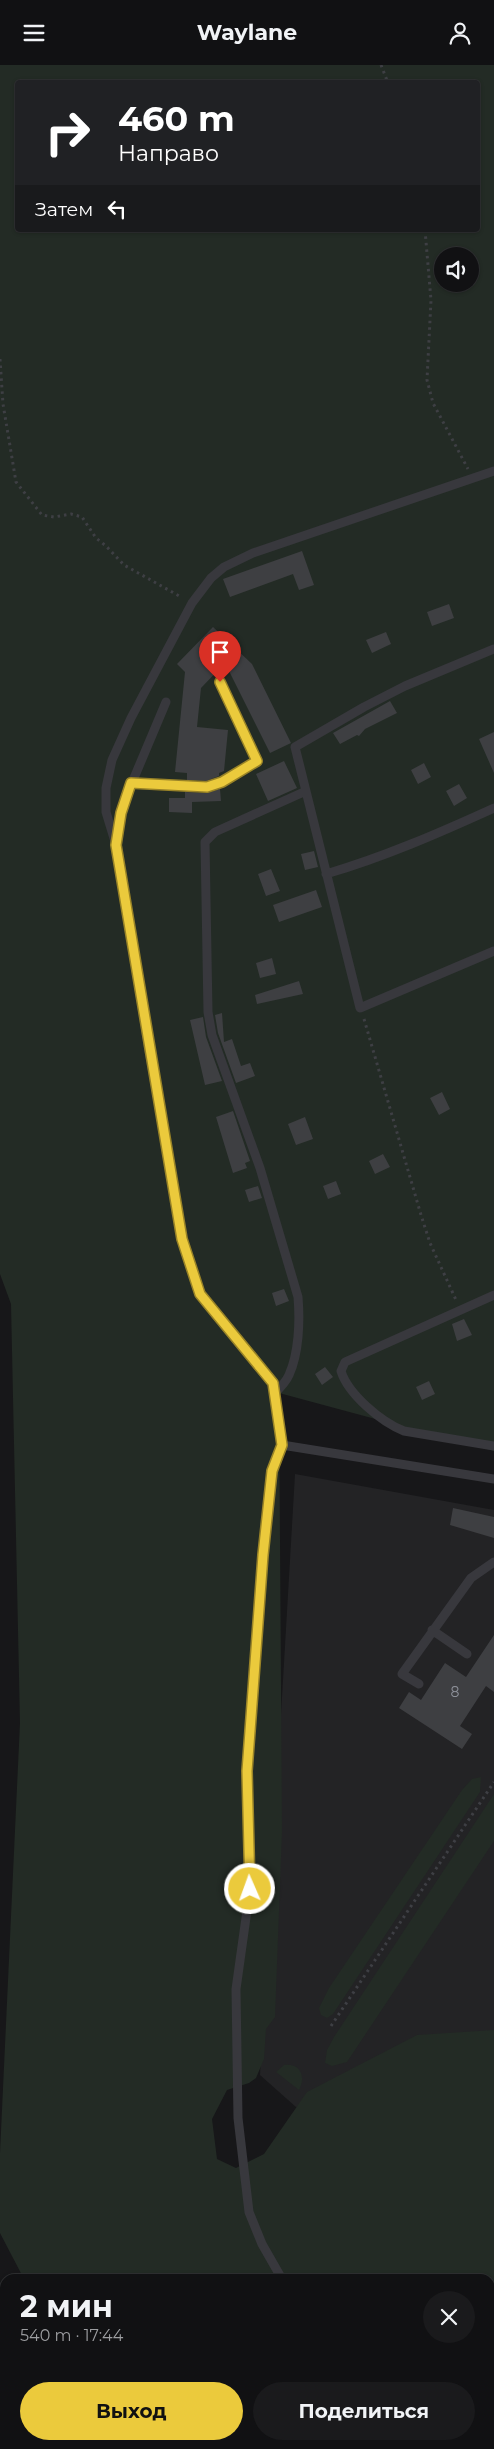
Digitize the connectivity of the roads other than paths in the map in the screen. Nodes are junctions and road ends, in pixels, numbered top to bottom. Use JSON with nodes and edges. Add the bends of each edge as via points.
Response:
{"nodes":[{"id":1,"x":494,"y":471,"type":"edge"},
{"id":2,"x":494,"y":649,"type":"edge"},
{"id":3,"x":220,"y":682,"type":"dead end"},
{"id":4,"x":166,"y":702,"type":"dead end"},
{"id":5,"x":131,"y":783,"type":"junction"},
{"id":6,"x":306,"y":791,"type":"junction"},
{"id":7,"x":494,"y":808,"type":"edge"},
{"id":8,"x":116,"y":845,"type":"junction"},
{"id":9,"x":326,"y":874,"type":"junction"},
{"id":10,"x":494,"y":951,"type":"edge"},
{"id":11,"x":494,"y":1295,"type":"edge"},
{"id":12,"x":274,"y":1394,"type":"junction"},
{"id":13,"x":282,"y":1445,"type":"junction"},
{"id":14,"x":494,"y":1446,"type":"edge"},
{"id":15,"x":494,"y":1479,"type":"edge"},
{"id":16,"x":494,"y":1562,"type":"edge"},
{"id":17,"x":432,"y":1630,"type":"junction"},
{"id":18,"x":467,"y":1654,"type":"dead end"},
{"id":19,"x":418,"y":1684,"type":"dead end"},
{"id":20,"x":279,"y":2274,"type":"edge"}],
"edges":[{"from":1,"to":8,"type":"lane","via":[[253,553],[224,567],[211,578],[192,603],[112,760],[106,787],[106,812]]},
{"from":2,"to":6,"type":"lane","via":[[405,686],[295,747]]},
{"from":3,"to":5,"type":"lane","via":[[257,761],[207,787]]},
{"from":4,"to":5,"type":"lane"},
{"from":5,"to":8,"type":"lane","via":[[121,813]]},
{"from":6,"to":9,"type":"lane"},
{"from":6,"to":12,"type":"lane","via":[[215,832],[205,842],[208,1012],[212,1035],[260,1168],[300,1312],[289,1376]]},
{"from":7,"to":9,"type":"lane","via":[[359,865]]},
{"from":8,"to":12,"type":"lane","via":[[182,1239],[200,1294],[260,1365],[273,1383]]},
{"from":9,"to":10,"type":"lane","via":[[360,1008]]},
{"from":11,"to":14,"type":"lane","via":[[344,1363],[341,1371],[344,1382],[376,1415],[394,1427]]},
{"from":12,"to":13,"type":"lane"},
{"from":13,"to":15,"type":"lane"},
{"from":13,"to":20,"type":"lane","via":[[272,1471],[263,1555],[247,1771],[250,1889],[236,1989],[238,2118],[249,2212]]},
{"from":16,"to":17,"type":"lane","via":[[471,1578]]},
{"from":17,"to":18,"type":"lane"},
{"from":17,"to":19,"type":"lane","via":[[402,1674]]}]}
